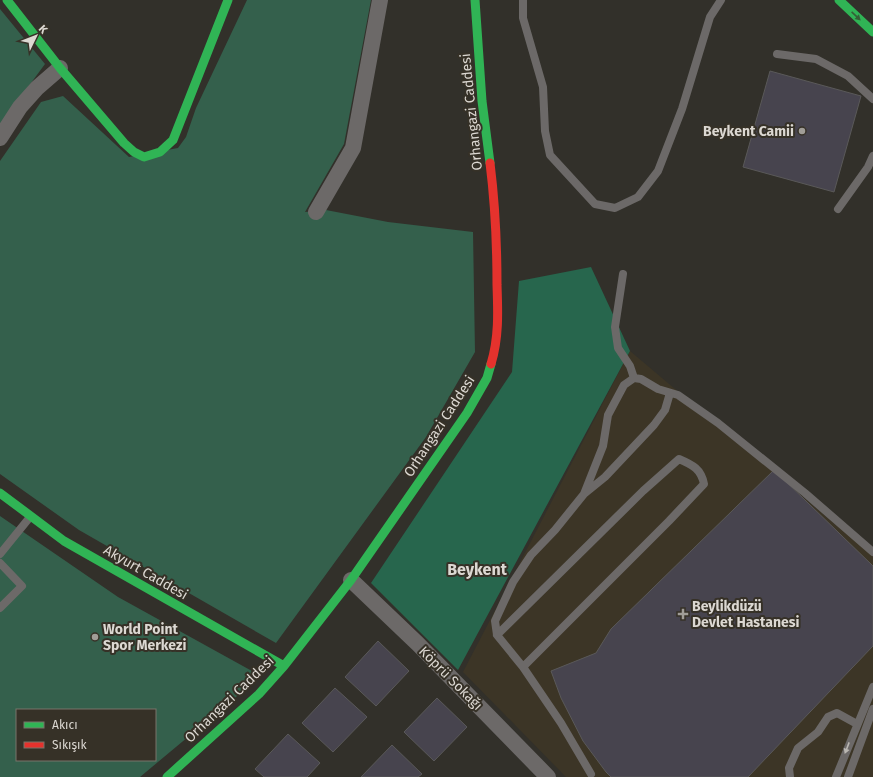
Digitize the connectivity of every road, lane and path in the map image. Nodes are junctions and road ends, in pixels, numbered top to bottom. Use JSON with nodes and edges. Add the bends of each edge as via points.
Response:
{"nodes":[{"id":1,"x":7,"y":0,"type":"edge"},
{"id":2,"x":228,"y":0,"type":"edge"},
{"id":3,"x":380,"y":0,"type":"edge"},
{"id":4,"x":475,"y":0,"type":"edge"},
{"id":5,"x":523,"y":0,"type":"edge"},
{"id":6,"x":721,"y":0,"type":"edge"},
{"id":7,"x":839,"y":0,"type":"edge"},
{"id":8,"x":873,"y":32,"type":"edge"},
{"id":9,"x":777,"y":54,"type":"dead end"},
{"id":10,"x":60,"y":68,"type":"junction"},
{"id":11,"x":873,"y":100,"type":"edge"},
{"id":12,"x":0,"y":138,"type":"edge"},
{"id":13,"x":873,"y":156,"type":"edge"},
{"id":14,"x":838,"y":209,"type":"dead end"},
{"id":15,"x":316,"y":212,"type":"dead end"},
{"id":16,"x":623,"y":274,"type":"dead end"},
{"id":17,"x":634,"y":378,"type":"junction"},
{"id":18,"x":670,"y":393,"type":"junction"},
{"id":19,"x":0,"y":493,"type":"edge"},
{"id":20,"x":584,"y":494,"type":"junction"},
{"id":21,"x":30,"y":516,"type":"junction"},
{"id":22,"x":873,"y":552,"type":"edge"},
{"id":23,"x":0,"y":554,"type":"edge"},
{"id":24,"x":0,"y":564,"type":"edge"},
{"id":25,"x":351,"y":580,"type":"junction"},
{"id":26,"x":0,"y":608,"type":"edge"},
{"id":27,"x":497,"y":635,"type":"junction"},
{"id":28,"x":284,"y":666,"type":"junction"},
{"id":29,"x":523,"y":667,"type":"junction"},
{"id":30,"x":873,"y":686,"type":"edge"},
{"id":31,"x":873,"y":709,"type":"edge"},
{"id":32,"x":857,"y":724,"type":"junction"},
{"id":33,"x":591,"y":776,"type":"edge"},
{"id":34,"x":167,"y":777,"type":"edge"},
{"id":35,"x":548,"y":777,"type":"edge"},
{"id":36,"x":790,"y":777,"type":"edge"},
{"id":37,"x":836,"y":777,"type":"edge"},
{"id":38,"x":848,"y":777,"type":"edge"}],
"edges":[{"from":1,"to":10,"type":"street"},
{"from":2,"to":10,"type":"street","via":[[173,140],[160,152],[144,157],[134,152]]},
{"from":3,"to":15,"type":"street","via":[[353,148]]},
{"from":4,"to":25,"type":"street","name":"Orhangazi Caddesi","via":[[482,101],[494,199],[498,330],[495,352],[487,378],[468,413]]},
{"from":5,"to":6,"type":"lane","via":[[523,18],[543,87],[545,131],[550,155],[595,204],[615,208],[638,196],[658,171],[682,109],[710,17]]},
{"from":7,"to":8,"type":"street","one_way":true},
{"from":9,"to":11,"type":"lane","via":[[816,59],[848,76]]},
{"from":10,"to":12,"type":"street","via":[[36,88]]},
{"from":13,"to":14,"type":"lane"},
{"from":16,"to":17,"type":"lane","via":[[614,327],[618,348],[630,366]]},
{"from":17,"to":18,"type":"lane"},
{"from":17,"to":20,"type":"lane","via":[[624,385],[608,415],[603,446]]},
{"from":18,"to":20,"type":"lane","via":[[665,410],[654,425],[605,477]]},
{"from":18,"to":22,"type":"lane","via":[[678,395],[718,423]]},
{"from":19,"to":21,"type":"street","name":"Akyurt Caddesi"},
{"from":20,"to":27,"type":"lane","via":[[531,555],[513,582],[495,621]]},
{"from":21,"to":23,"type":"lane"},
{"from":21,"to":28,"type":"street","name":"Akyurt Caddesi","via":[[64,541]]},
{"from":24,"to":26,"type":"lane","via":[[22,586]]},
{"from":25,"to":28,"type":"street","name":"Orhangazi Caddesi"},
{"from":25,"to":35,"type":"street","name":"Köprü Sokağı","via":[[418,644]]},
{"from":27,"to":29,"type":"lane"},
{"from":27,"to":29,"type":"lane","via":[[643,491],[679,459],[692,465],[702,475],[704,484]]},
{"from":28,"to":34,"type":"street","name":"Orhangazi Caddesi","via":[[259,694]]},
{"from":29,"to":33,"type":"lane","via":[[561,723]]},
{"from":30,"to":32,"type":"lane"},
{"from":31,"to":38,"type":"lane"},
{"from":32,"to":36,"type":"lane","via":[[837,714],[828,717],[818,732],[798,748],[789,768]]},
{"from":32,"to":37,"type":"lane","one_way":true}]}
